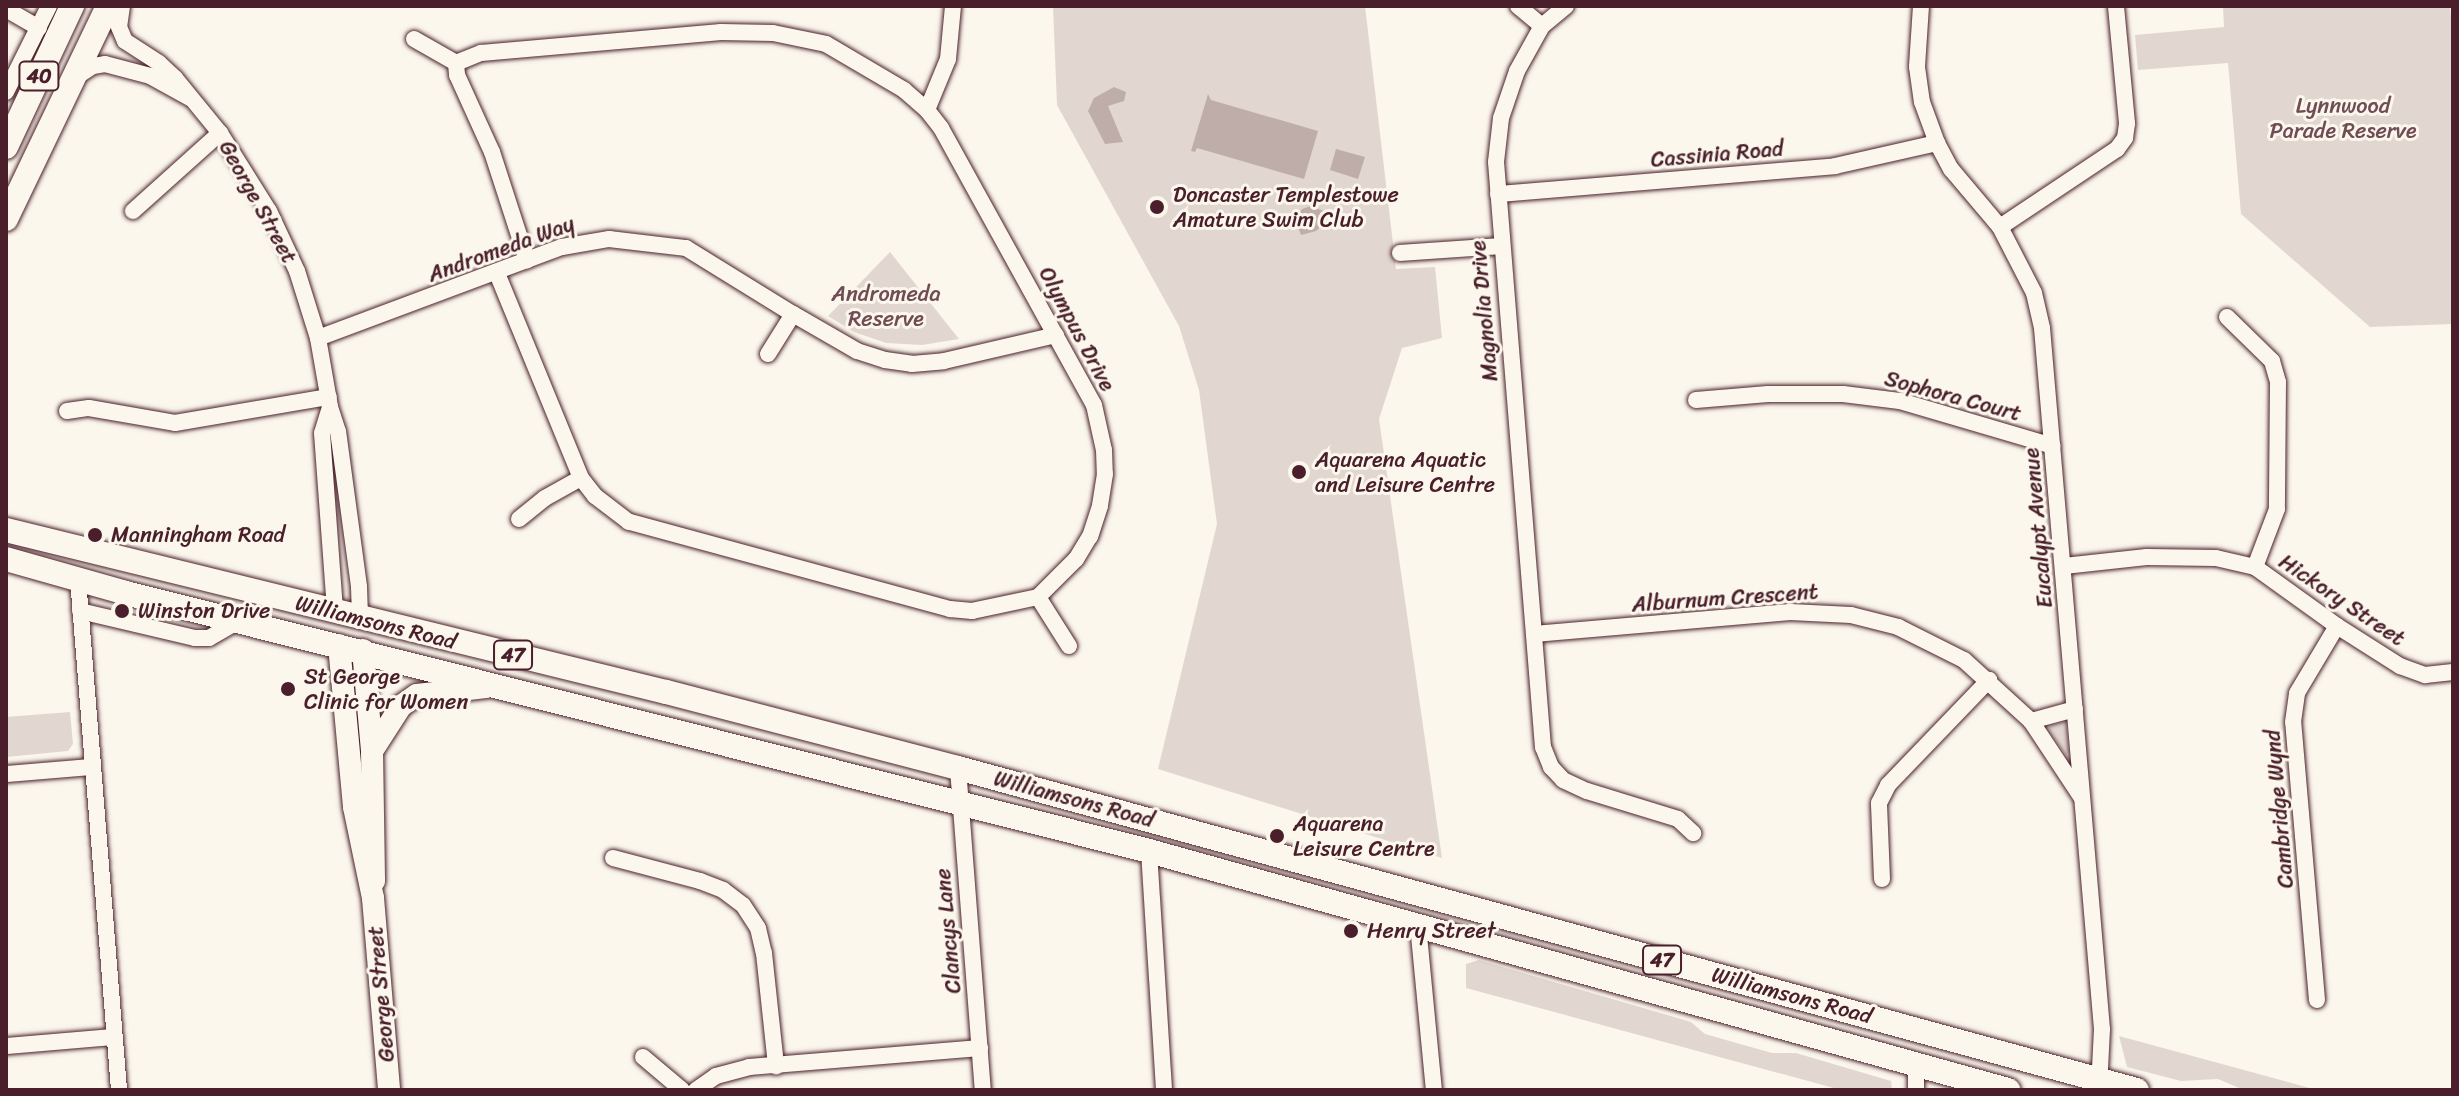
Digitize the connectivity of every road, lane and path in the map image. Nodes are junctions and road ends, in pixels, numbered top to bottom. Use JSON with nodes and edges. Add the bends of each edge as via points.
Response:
{"nodes":[{"id":1,"x":122,"y":6,"type":"edge"},
{"id":2,"x":953,"y":6,"type":"edge"},
{"id":3,"x":1518,"y":6,"type":"edge"},
{"id":4,"x":1566,"y":6,"type":"edge"},
{"id":5,"x":1921,"y":6,"type":"edge"},
{"id":6,"x":2116,"y":6,"type":"edge"},
{"id":7,"x":64,"y":8,"type":"edge"},
{"id":8,"x":6,"y":9,"type":"edge"},
{"id":9,"x":103,"y":16,"type":"edge"},
{"id":10,"x":1542,"y":26,"type":"junction"},
{"id":11,"x":39,"y":28,"type":"junction"},
{"id":12,"x":414,"y":39,"type":"dead end"},
{"id":13,"x":456,"y":63,"type":"junction"},
{"id":14,"x":73,"y":79,"type":"junction"},
{"id":15,"x":6,"y":92,"type":"edge"},
{"id":16,"x":191,"y":99,"type":"junction"},
{"id":17,"x":927,"y":110,"type":"junction"},
{"id":18,"x":220,"y":133,"type":"junction"},
{"id":19,"x":1937,"y":143,"type":"junction"},
{"id":20,"x":6,"y":147,"type":"edge"},
{"id":21,"x":1498,"y":194,"type":"junction"},
{"id":22,"x":133,"y":211,"type":"dead end"},
{"id":23,"x":6,"y":219,"type":"edge"},
{"id":24,"x":2000,"y":227,"type":"junction"},
{"id":25,"x":1501,"y":246,"type":"junction"},
{"id":26,"x":1400,"y":253,"type":"dead end"},
{"id":27,"x":527,"y":260,"type":"junction"},
{"id":28,"x":497,"y":273,"type":"junction"},
{"id":29,"x":793,"y":314,"type":"junction"},
{"id":30,"x":2227,"y":317,"type":"dead end"},
{"id":31,"x":1056,"y":335,"type":"junction"},
{"id":32,"x":318,"y":338,"type":"junction"},
{"id":33,"x":768,"y":354,"type":"dead end"},
{"id":34,"x":1696,"y":400,"type":"dead end"},
{"id":35,"x":330,"y":402,"type":"junction"},
{"id":36,"x":67,"y":411,"type":"dead end"},
{"id":37,"x":2053,"y":446,"type":"junction"},
{"id":38,"x":581,"y":478,"type":"junction"},
{"id":39,"x":519,"y":519,"type":"dead end"},
{"id":40,"x":6,"y":530,"type":"edge"},
{"id":41,"x":6,"y":559,"type":"edge"},
{"id":42,"x":2064,"y":566,"type":"junction"},
{"id":43,"x":2255,"y":567,"type":"junction"},
{"id":44,"x":78,"y":579,"type":"junction"},
{"id":45,"x":1038,"y":597,"type":"junction"},
{"id":46,"x":80,"y":611,"type":"junction"},
{"id":47,"x":335,"y":612,"type":"junction"},
{"id":48,"x":360,"y":618,"type":"junction"},
{"id":49,"x":240,"y":620,"type":"junction"},
{"id":50,"x":2337,"y":626,"type":"junction"},
{"id":51,"x":1534,"y":634,"type":"junction"},
{"id":52,"x":1069,"y":646,"type":"dead end"},
{"id":53,"x":351,"y":647,"type":"junction"},
{"id":54,"x":2453,"y":672,"type":"edge"},
{"id":55,"x":1989,"y":680,"type":"junction"},
{"id":56,"x":500,"y":686,"type":"junction"},
{"id":57,"x":2075,"y":709,"type":"junction"},
{"id":58,"x":2031,"y":721,"type":"junction"},
{"id":59,"x":372,"y":751,"type":"junction"},
{"id":60,"x":92,"y":767,"type":"junction"},
{"id":61,"x":958,"y":768,"type":"junction"},
{"id":62,"x":6,"y":774,"type":"edge"},
{"id":63,"x":2083,"y":800,"type":"junction"},
{"id":64,"x":961,"y":802,"type":"junction"},
{"id":65,"x":1693,"y":833,"type":"dead end"},
{"id":66,"x":1149,"y":851,"type":"junction"},
{"id":67,"x":613,"y":858,"type":"dead end"},
{"id":68,"x":1882,"y":879,"type":"dead end"},
{"id":69,"x":1422,"y":893,"type":"junction"},
{"id":70,"x":373,"y":898,"type":"junction"},
{"id":71,"x":1418,"y":925,"type":"junction"},
{"id":72,"x":2317,"y":1000,"type":"dead end"},
{"id":73,"x":114,"y":1037,"type":"junction"},
{"id":74,"x":6,"y":1046,"type":"edge"},
{"id":75,"x":980,"y":1048,"type":"junction"},
{"id":76,"x":643,"y":1057,"type":"dead end"},
{"id":77,"x":1916,"y":1064,"type":"junction"},
{"id":78,"x":776,"y":1066,"type":"junction"},
{"id":79,"x":2099,"y":1085,"type":"edge"},
{"id":80,"x":119,"y":1090,"type":"edge"},
{"id":81,"x":389,"y":1090,"type":"edge"},
{"id":82,"x":682,"y":1090,"type":"edge"},
{"id":83,"x":696,"y":1090,"type":"edge"},
{"id":84,"x":983,"y":1090,"type":"edge"},
{"id":85,"x":1164,"y":1090,"type":"edge"},
{"id":86,"x":1434,"y":1090,"type":"edge"},
{"id":87,"x":1916,"y":1090,"type":"edge"},
{"id":88,"x":2008,"y":1090,"type":"edge"},
{"id":89,"x":2137,"y":1090,"type":"edge"}],
"edges":[{"from":1,"to":16,"type":"street","name":"George Street","via":[[119,27],[125,41],[159,63]]},
{"from":2,"to":17,"type":"street","via":[[948,59]]},
{"from":3,"to":10,"type":"street"},
{"from":4,"to":10,"type":"street","name":"Magnolia Drive"},
{"from":5,"to":19,"type":"street","name":"Eucalypt Avenue","via":[[1918,76]]},
{"from":6,"to":24,"type":"street","via":[[2125,138],[2117,149]]},
{"from":7,"to":9,"type":"main road"},
{"from":7,"to":11,"type":"street"},
{"from":7,"to":20,"type":"main road","number":"40"},
{"from":8,"to":11,"type":"street"},
{"from":9,"to":14,"type":"main road","number":"40"},
{"from":10,"to":21,"type":"street","name":"Magnolia Drive","via":[[1506,96],[1497,140]]},
{"from":11,"to":15,"type":"street"},
{"from":12,"to":13,"type":"street"},
{"from":13,"to":17,"type":"street","name":"Olympus Drive","via":[[468,55],[496,52],[721,32],[773,33],[826,44],[853,57]]},
{"from":13,"to":27,"type":"street"},
{"from":14,"to":16,"type":"street","name":"George Street","via":[[105,64],[150,76]]},
{"from":14,"to":23,"type":"main road","number":"40"},
{"from":16,"to":18,"type":"street","name":"George Street"},
{"from":17,"to":31,"type":"street","name":"Olympus Drive"},
{"from":18,"to":22,"type":"street"},
{"from":18,"to":32,"type":"street","name":"George Street","via":[[285,242]]},
{"from":19,"to":21,"type":"street","name":"Cassinia Road","via":[[1835,166]]},
{"from":19,"to":24,"type":"street","name":"Eucalypt Avenue","via":[[1951,169]]},
{"from":21,"to":25,"type":"street","name":"Magnolia Drive"},
{"from":24,"to":37,"type":"street","name":"Eucalypt Avenue","via":[[2034,293]]},
{"from":25,"to":26,"type":"street"},
{"from":25,"to":51,"type":"street","name":"Magnolia Drive"},
{"from":27,"to":28,"type":"street","name":"Andromeda Way"},
{"from":27,"to":29,"type":"street","name":"Andromeda Way","via":[[587,240],[665,243],[703,256]]},
{"from":28,"to":32,"type":"street","name":"Andromeda Way"},
{"from":28,"to":38,"type":"street","name":"Olympus Drive"},
{"from":29,"to":31,"type":"street","name":"Andromeda Way","via":[[857,351],[912,364]]},
{"from":29,"to":33,"type":"street"},
{"from":30,"to":43,"type":"street","via":[[2272,361],[2278,382],[2277,509]]},
{"from":31,"to":45,"type":"street","name":"Olympus Drive","via":[[1094,405],[1105,474],[1090,536],[1076,559]]},
{"from":32,"to":35,"type":"street","name":"George Street"},
{"from":34,"to":37,"type":"street","name":"Sophora Court","via":[[1843,394],[1900,401]]},
{"from":35,"to":36,"type":"street","via":[[175,423],[89,408]]},
{"from":35,"to":47,"type":"street","name":"George Street","via":[[322,433]]},
{"from":35,"to":48,"type":"street","name":"George Street","via":[[348,500]]},
{"from":37,"to":42,"type":"street","name":"Eucalypt Avenue"},
{"from":38,"to":39,"type":"street"},
{"from":38,"to":45,"type":"street","name":"Olympus Drive","via":[[603,504],[629,522],[950,609],[993,610]]},
{"from":40,"to":47,"type":"main road","name":"Williamsons Road","number":"47"},
{"from":41,"to":44,"type":"main road","name":"Williamsons Road","number":"47"},
{"from":42,"to":43,"type":"street","name":"Hickory Street","via":[[2147,557],[2216,558]]},
{"from":42,"to":57,"type":"street","name":"Eucalypt Avenue"},
{"from":43,"to":50,"type":"street","name":"Hickory Street"},
{"from":44,"to":46,"type":"street"},
{"from":44,"to":49,"type":"main road","name":"Williamsons Road","number":"47"},
{"from":45,"to":52,"type":"street"},
{"from":46,"to":49,"type":"street","via":[[195,638],[209,638]]},
{"from":46,"to":60,"type":"street"},
{"from":47,"to":48,"type":"main road","name":"Williamsons Road","number":"47"},
{"from":47,"to":53,"type":"main road"},
{"from":48,"to":53,"type":"main road"},
{"from":48,"to":61,"type":"main road","name":"Williamsons Road","number":"47"},
{"from":49,"to":53,"type":"main road","name":"Williamsons Road","number":"47"},
{"from":50,"to":54,"type":"street","name":"Hickory Street","via":[[2413,672]]},
{"from":50,"to":72,"type":"street","name":"Cambridge Wynd","via":[[2297,693],[2293,722]]},
{"from":51,"to":55,"type":"street","name":"Alburnum Crescent","via":[[1790,612],[1851,615],[1935,643]]},
{"from":51,"to":65,"type":"street","name":"Magnolia Drive","via":[[1543,747],[1551,767],[1575,786],[1661,811]]},
{"from":53,"to":56,"type":"main road","name":"Williamsons Road","number":"47"},
{"from":53,"to":59,"type":"main road","name":"George Street"},
{"from":53,"to":70,"type":"main road","name":"George Street","via":[[354,807]]},
{"from":55,"to":58,"type":"street","name":"Alburnum Crescent"},
{"from":55,"to":68,"type":"street","via":[[1883,794],[1878,826]]},
{"from":56,"to":59,"type":"main road","via":[[417,695],[401,706]]},
{"from":56,"to":64,"type":"main road","name":"Williamsons Road","number":"47"},
{"from":57,"to":58,"type":"street"},
{"from":57,"to":63,"type":"street","name":"Eucalypt Avenue"},
{"from":58,"to":63,"type":"street","name":"Alburnum Crescent"},
{"from":59,"to":70,"type":"main road","name":"George Street","via":[[377,857]]},
{"from":60,"to":62,"type":"street"},
{"from":60,"to":73,"type":"street"},
{"from":61,"to":64,"type":"street","name":"Clancys Lane"},
{"from":61,"to":69,"type":"main road","name":"Williamsons Road","number":"47"},
{"from":63,"to":79,"type":"street","name":"Eucalypt Avenue","via":[[2102,1029]]},
{"from":64,"to":66,"type":"main road","name":"Williamsons Road","number":"47"},
{"from":64,"to":75,"type":"street","name":"Clancys Lane"},
{"from":66,"to":71,"type":"main road","name":"Williamsons Road","number":"47"},
{"from":66,"to":85,"type":"street"},
{"from":67,"to":78,"type":"street","via":[[700,881],[743,905],[758,928],[764,953]]},
{"from":69,"to":71,"type":"main road"},
{"from":69,"to":79,"type":"main road","name":"Williamsons Road","number":"47"},
{"from":70,"to":81,"type":"main road","name":"George Street"},
{"from":71,"to":77,"type":"main road","name":"Williamsons Road","number":"47"},
{"from":71,"to":86,"type":"street"},
{"from":73,"to":74,"type":"street"},
{"from":73,"to":80,"type":"street"},
{"from":75,"to":78,"type":"street"},
{"from":75,"to":84,"type":"street","name":"Clancys Lane"},
{"from":76,"to":82,"type":"street"},
{"from":77,"to":87,"type":"street"},
{"from":77,"to":88,"type":"main road","name":"Williamsons Road","number":"47"},
{"from":78,"to":83,"type":"street","via":[[733,1070]]},
{"from":79,"to":89,"type":"main road","name":"Williamsons Road","number":"47"}]}
